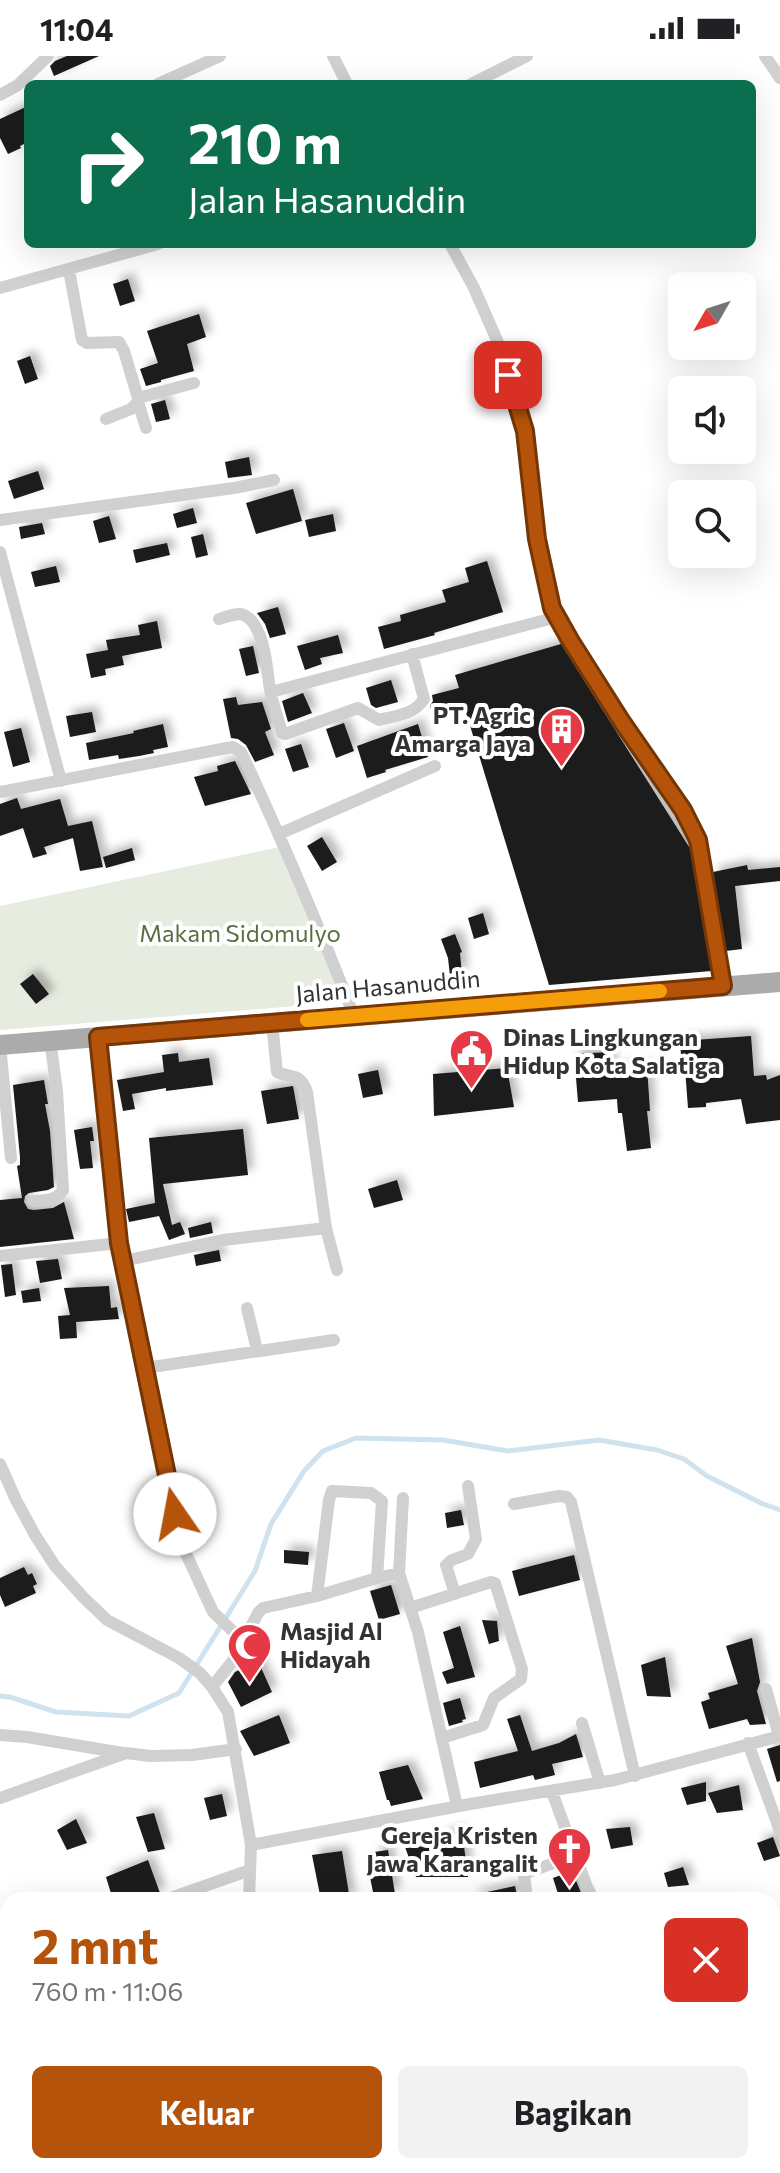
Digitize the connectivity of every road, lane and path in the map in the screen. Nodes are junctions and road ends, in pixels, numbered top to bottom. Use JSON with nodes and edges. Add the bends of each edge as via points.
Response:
{"nodes":[{"id":1,"x":48,"y":56,"type":"edge"},
{"id":2,"x":220,"y":56,"type":"edge"},
{"id":3,"x":333,"y":56,"type":"edge"},
{"id":4,"x":527,"y":56,"type":"edge"},
{"id":5,"x":765,"y":56,"type":"edge"},
{"id":6,"x":780,"y":78,"type":"edge"},
{"id":7,"x":167,"y":80,"type":"edge"},
{"id":8,"x":345,"y":80,"type":"edge"},
{"id":9,"x":479,"y":80,"type":"edge"},
{"id":10,"x":0,"y":95,"type":"edge"},
{"id":11,"x":144,"y":248,"type":"edge"},
{"id":12,"x":452,"y":248,"type":"edge"},
{"id":13,"x":69,"y":270,"type":"junction"},
{"id":14,"x":0,"y":288,"type":"edge"},
{"id":15,"x":194,"y":383,"type":"dead end"},
{"id":16,"x":138,"y":400,"type":"junction"},
{"id":17,"x":106,"y":419,"type":"dead end"},
{"id":18,"x":146,"y":428,"type":"dead end"},
{"id":19,"x":274,"y":480,"type":"dead end"},
{"id":20,"x":0,"y":520,"type":"edge"},
{"id":21,"x":1,"y":561,"type":"edge"},
{"id":22,"x":557,"y":617,"type":"junction"},
{"id":23,"x":219,"y":619,"type":"dead end"},
{"id":24,"x":412,"y":654,"type":"junction"},
{"id":25,"x":271,"y":692,"type":"junction"},
{"id":26,"x":435,"y":766,"type":"dead end"},
{"id":27,"x":61,"y":781,"type":"junction"},
{"id":28,"x":0,"y":792,"type":"edge"},
{"id":29,"x":279,"y":834,"type":"junction"},
{"id":30,"x":780,"y":982,"type":"edge"},
{"id":31,"x":723,"y":986,"type":"junction"},
{"id":32,"x":354,"y":1016,"type":"junction"},
{"id":33,"x":272,"y":1023,"type":"junction"},
{"id":34,"x":98,"y":1037,"type":"junction"},
{"id":35,"x":50,"y":1040,"type":"junction"},
{"id":36,"x":0,"y":1045,"type":"edge"},
{"id":37,"x":11,"y":1158,"type":"dead end"},
{"id":38,"x":33,"y":1201,"type":"dead end"},
{"id":39,"x":326,"y":1228,"type":"junction"},
{"id":40,"x":119,"y":1243,"type":"junction"},
{"id":41,"x":0,"y":1256,"type":"edge"},
{"id":42,"x":123,"y":1261,"type":"junction"},
{"id":43,"x":337,"y":1270,"type":"dead end"},
{"id":44,"x":247,"y":1308,"type":"dead end"},
{"id":45,"x":334,"y":1340,"type":"dead end"},
{"id":46,"x":257,"y":1350,"type":"junction"},
{"id":47,"x":145,"y":1368,"type":"junction"},
{"id":48,"x":0,"y":1464,"type":"edge"},
{"id":49,"x":468,"y":1486,"type":"dead end"},
{"id":50,"x":403,"y":1498,"type":"dead end"},
{"id":51,"x":514,"y":1504,"type":"dead end"},
{"id":52,"x":399,"y":1573,"type":"junction"},
{"id":53,"x":377,"y":1578,"type":"junction"},
{"id":54,"x":455,"y":1594,"type":"junction"},
{"id":55,"x":317,"y":1596,"type":"junction"},
{"id":56,"x":410,"y":1608,"type":"junction"},
{"id":57,"x":245,"y":1643,"type":"junction"},
{"id":58,"x":212,"y":1687,"type":"junction"},
{"id":59,"x":766,"y":1689,"type":"dead end"},
{"id":60,"x":582,"y":1723,"type":"dead end"},
{"id":61,"x":0,"y":1735,"type":"edge"},
{"id":62,"x":780,"y":1736,"type":"edge"},
{"id":63,"x":442,"y":1738,"type":"junction"},
{"id":64,"x":748,"y":1743,"type":"junction"},
{"id":65,"x":236,"y":1749,"type":"junction"},
{"id":66,"x":126,"y":1753,"type":"junction"},
{"id":67,"x":635,"y":1776,"type":"junction"},
{"id":68,"x":600,"y":1783,"type":"junction"},
{"id":69,"x":552,"y":1792,"type":"junction"},
{"id":70,"x":0,"y":1798,"type":"edge"},
{"id":71,"x":457,"y":1806,"type":"junction"},
{"id":72,"x":780,"y":1831,"type":"edge"},
{"id":73,"x":251,"y":1845,"type":"junction"},
{"id":74,"x":575,"y":1855,"type":"junction"},
{"id":75,"x":250,"y":1870,"type":"junction"},
{"id":76,"x":188,"y":1892,"type":"edge"},
{"id":77,"x":249,"y":1892,"type":"edge"},
{"id":78,"x":526,"y":1892,"type":"edge"},
{"id":79,"x":591,"y":1892,"type":"edge"}],
"edges":[{"from":1,"to":10,"type":"street"},
{"from":2,"to":7,"type":"street"},
{"from":3,"to":8,"type":"street"},
{"from":4,"to":9,"type":"street"},
{"from":5,"to":6,"type":"street"},
{"from":11,"to":13,"type":"street"},
{"from":12,"to":22,"type":"street","via":[[500,347],[525,431],[537,539]]},
{"from":13,"to":14,"type":"street"},
{"from":13,"to":16,"type":"street","via":[[82,340],[119,342]]},
{"from":15,"to":16,"type":"street"},
{"from":16,"to":17,"type":"street","via":[[131,409]]},
{"from":16,"to":18,"type":"street"},
{"from":19,"to":20,"type":"street"},
{"from":21,"to":27,"type":"street"},
{"from":22,"to":24,"type":"street"},
{"from":22,"to":31,"type":"street","via":[[698,840]]},
{"from":23,"to":25,"type":"street","via":[[236,614],[249,619],[268,661]]},
{"from":24,"to":25,"type":"street"},
{"from":24,"to":25,"type":"street","via":[[424,699],[408,712],[379,720],[358,708],[285,734]]},
{"from":26,"to":29,"type":"street"},
{"from":27,"to":28,"type":"street"},
{"from":27,"to":29,"type":"street","via":[[233,747],[241,752]]},
{"from":29,"to":32,"type":"street"},
{"from":30,"to":31,"type":"main road","name":"Jalan Hasanuddin"},
{"from":31,"to":32,"type":"main road","name":"Jalan Hasanuddin"},
{"from":32,"to":33,"type":"main road","name":"Jalan Hasanuddin"},
{"from":33,"to":34,"type":"main road","name":"Jalan Hasanuddin"},
{"from":33,"to":39,"type":"street","via":[[277,1072],[298,1078],[307,1092]]},
{"from":34,"to":35,"type":"main road","name":"Jalan Hasanuddin"},
{"from":34,"to":40,"type":"street"},
{"from":35,"to":36,"type":"main road","name":"Jalan Hasanuddin"},
{"from":35,"to":38,"type":"street","via":[[63,1190],[53,1199]]},
{"from":36,"to":37,"type":"street"},
{"from":39,"to":42,"type":"street","via":[[223,1240]]},
{"from":39,"to":43,"type":"street"},
{"from":40,"to":41,"type":"street"},
{"from":40,"to":42,"type":"street"},
{"from":42,"to":47,"type":"street"},
{"from":44,"to":46,"type":"street"},
{"from":45,"to":46,"type":"street"},
{"from":46,"to":47,"type":"street"},
{"from":47,"to":57,"type":"street","via":[[181,1543],[213,1612]]},
{"from":48,"to":58,"type":"street","via":[[35,1535],[83,1597],[107,1620],[179,1658]]},
{"from":49,"to":54,"type":"street","via":[[476,1539],[468,1554],[446,1565]]},
{"from":50,"to":52,"type":"street"},
{"from":51,"to":67,"type":"street","via":[[559,1496],[571,1502]]},
{"from":52,"to":53,"type":"street"},
{"from":52,"to":56,"type":"street"},
{"from":53,"to":55,"type":"street"},
{"from":53,"to":55,"type":"street","via":[[382,1501],[371,1493],[332,1491]]},
{"from":54,"to":56,"type":"street"},
{"from":54,"to":63,"type":"street","via":[[495,1583],[522,1669],[521,1679],[494,1698],[483,1725]]},
{"from":55,"to":57,"type":"street","via":[[263,1608]]},
{"from":56,"to":63,"type":"street"},
{"from":57,"to":58,"type":"street"},
{"from":58,"to":65,"type":"street","via":[[228,1712]]},
{"from":59,"to":62,"type":"street"},
{"from":60,"to":68,"type":"street"},
{"from":61,"to":66,"type":"street"},
{"from":62,"to":64,"type":"street"},
{"from":63,"to":71,"type":"street"},
{"from":64,"to":67,"type":"street"},
{"from":64,"to":72,"type":"street"},
{"from":65,"to":66,"type":"street","via":[[192,1755]]},
{"from":65,"to":73,"type":"street"},
{"from":66,"to":70,"type":"street"},
{"from":67,"to":68,"type":"street"},
{"from":68,"to":69,"type":"street"},
{"from":69,"to":71,"type":"street"},
{"from":69,"to":74,"type":"street"},
{"from":71,"to":73,"type":"street"},
{"from":73,"to":75,"type":"street"},
{"from":74,"to":78,"type":"street","via":[[524,1874]]},
{"from":74,"to":79,"type":"street"},
{"from":75,"to":76,"type":"street"},
{"from":75,"to":77,"type":"street"}]}
